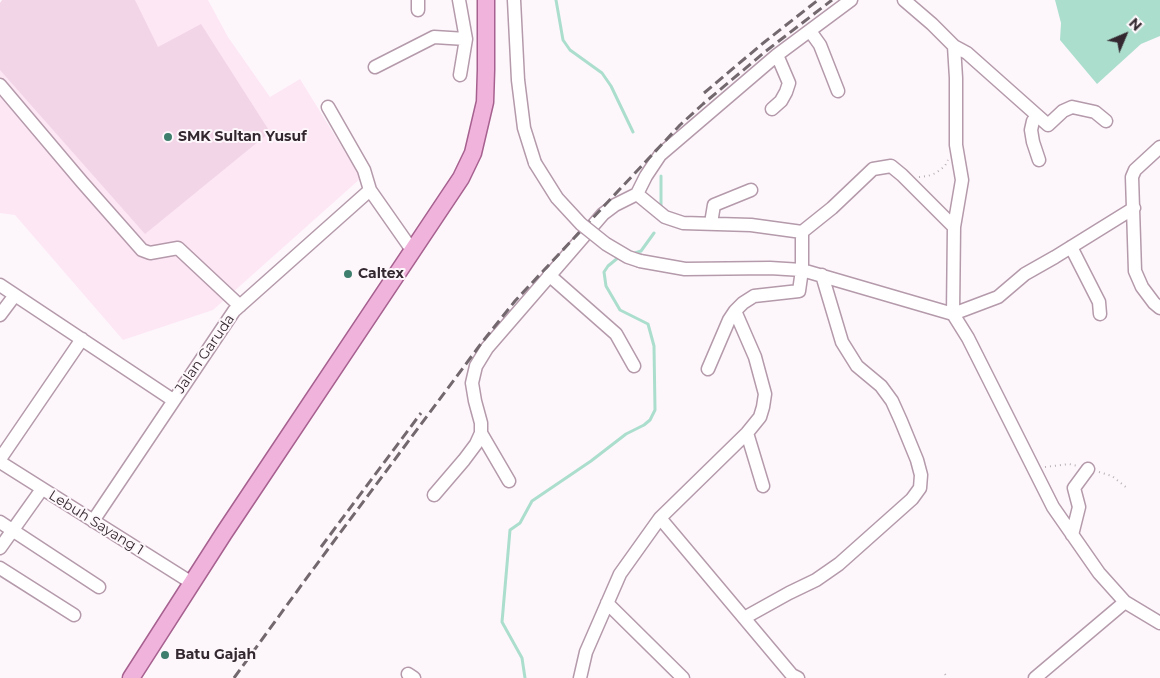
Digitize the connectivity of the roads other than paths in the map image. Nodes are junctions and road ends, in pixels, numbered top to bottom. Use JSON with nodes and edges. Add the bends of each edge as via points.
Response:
{"nodes":[{"id":1,"x":459,"y":0,"type":"edge"},
{"id":2,"x":486,"y":0,"type":"edge"},
{"id":3,"x":514,"y":0,"type":"edge"},
{"id":4,"x":851,"y":0,"type":"edge"},
{"id":5,"x":904,"y":0,"type":"edge"},
{"id":6,"x":810,"y":30,"type":"junction"},
{"id":7,"x":466,"y":39,"type":"junction"},
{"id":8,"x":954,"y":46,"type":"junction"},
{"id":9,"x":778,"y":55,"type":"junction"},
{"id":10,"x":376,"y":67,"type":"dead end"},
{"id":11,"x":460,"y":74,"type":"dead end"},
{"id":12,"x":0,"y":84,"type":"edge"},
{"id":13,"x":838,"y":91,"type":"dead end"},
{"id":14,"x":328,"y":106,"type":"dead end"},
{"id":15,"x":772,"y":109,"type":"dead end"},
{"id":16,"x":1038,"y":117,"type":"junction"},
{"id":17,"x":1106,"y":121,"type":"dead end"},
{"id":18,"x":1160,"y":147,"type":"edge"},
{"id":19,"x":1038,"y":160,"type":"dead end"},
{"id":20,"x":370,"y":190,"type":"junction"},
{"id":21,"x":751,"y":190,"type":"dead end"},
{"id":22,"x":638,"y":194,"type":"junction"},
{"id":23,"x":1134,"y":208,"type":"junction"},
{"id":24,"x":711,"y":223,"type":"junction"},
{"id":25,"x":954,"y":227,"type":"junction"},
{"id":26,"x":802,"y":232,"type":"junction"},
{"id":27,"x":1071,"y":247,"type":"junction"},
{"id":28,"x":412,"y":250,"type":"junction"},
{"id":29,"x":802,"y":270,"type":"junction"},
{"id":30,"x":549,"y":275,"type":"junction"},
{"id":31,"x":822,"y":275,"type":"junction"},
{"id":32,"x":0,"y":285,"type":"edge"},
{"id":33,"x":15,"y":295,"type":"junction"},
{"id":34,"x":240,"y":306,"type":"junction"},
{"id":35,"x":1160,"y":308,"type":"edge"},
{"id":36,"x":735,"y":311,"type":"junction"},
{"id":37,"x":954,"y":314,"type":"junction"},
{"id":38,"x":1100,"y":314,"type":"dead end"},
{"id":39,"x":0,"y":315,"type":"edge"},
{"id":40,"x":82,"y":339,"type":"junction"},
{"id":41,"x":634,"y":366,"type":"dead end"},
{"id":42,"x":708,"y":369,"type":"dead end"},
{"id":43,"x":173,"y":400,"type":"junction"},
{"id":44,"x":481,"y":433,"type":"junction"},
{"id":45,"x":747,"y":433,"type":"junction"},
{"id":46,"x":0,"y":461,"type":"edge"},
{"id":47,"x":1088,"y":469,"type":"dead end"},
{"id":48,"x":509,"y":481,"type":"dead end"},
{"id":49,"x":763,"y":486,"type":"dead end"},
{"id":50,"x":42,"y":489,"type":"junction"},
{"id":51,"x":434,"y":495,"type":"dead end"},
{"id":52,"x":660,"y":518,"type":"junction"},
{"id":53,"x":93,"y":521,"type":"junction"},
{"id":54,"x":0,"y":522,"type":"edge"},
{"id":55,"x":13,"y":531,"type":"junction"},
{"id":56,"x":1072,"y":535,"type":"junction"},
{"id":57,"x":0,"y":548,"type":"edge"},
{"id":58,"x":0,"y":568,"type":"edge"},
{"id":59,"x":192,"y":582,"type":"junction"},
{"id":60,"x":99,"y":587,"type":"dead end"},
{"id":61,"x":1125,"y":602,"type":"junction"},
{"id":62,"x":607,"y":603,"type":"junction"},
{"id":63,"x":74,"y":614,"type":"dead end"},
{"id":64,"x":744,"y":618,"type":"junction"},
{"id":65,"x":1160,"y":623,"type":"edge"},
{"id":66,"x":792,"y":677,"type":"edge"},
{"id":67,"x":131,"y":678,"type":"edge"},
{"id":68,"x":580,"y":678,"type":"edge"},
{"id":69,"x":683,"y":678,"type":"edge"},
{"id":70,"x":1035,"y":678,"type":"edge"}],
"edges":[{"from":1,"to":7,"type":"street"},
{"from":2,"to":28,"type":"main road","via":[[484,102],[473,153],[462,178]]},
{"from":3,"to":29,"type":"street","bridge":true,"via":[[524,128],[535,163],[557,198],[581,224],[606,244],[640,261],[685,269]]},
{"from":4,"to":6,"type":"street"},
{"from":5,"to":8,"type":"street"},
{"from":6,"to":9,"type":"street"},
{"from":6,"to":13,"type":"street","via":[[820,45]]},
{"from":7,"to":10,"type":"street","via":[[434,37]]},
{"from":7,"to":11,"type":"street"},
{"from":8,"to":16,"type":"street","via":[[967,53]]},
{"from":8,"to":25,"type":"street","via":[[956,145],[962,180]]},
{"from":9,"to":15,"type":"street","via":[[789,83],[781,101]]},
{"from":9,"to":22,"type":"street","via":[[660,155]]},
{"from":12,"to":34,"type":"street","via":[[142,250],[150,253],[178,248]]},
{"from":14,"to":20,"type":"street","via":[[364,170]]},
{"from":16,"to":17,"type":"street","via":[[1048,125],[1072,107],[1095,112]]},
{"from":16,"to":19,"type":"street","via":[[1031,130]]},
{"from":18,"to":23,"type":"street","via":[[1132,174]]},
{"from":20,"to":28,"type":"street"},
{"from":20,"to":34,"type":"street","name":"Jalan Garuda"},
{"from":21,"to":24,"type":"street","via":[[714,205]]},
{"from":22,"to":24,"type":"street","via":[[665,217],[683,223]]},
{"from":22,"to":30,"type":"street","via":[[603,214]]},
{"from":23,"to":27,"type":"street"},
{"from":23,"to":35,"type":"street","via":[[1135,271],[1142,287]]},
{"from":24,"to":26,"type":"street"},
{"from":25,"to":26,"type":"street","via":[[891,166],[872,170]]},
{"from":25,"to":37,"type":"street"},
{"from":26,"to":29,"type":"street"},
{"from":27,"to":37,"type":"street","via":[[1025,274],[998,297]]},
{"from":27,"to":38,"type":"street","via":[[1099,302]]},
{"from":28,"to":59,"type":"main road"},
{"from":29,"to":31,"type":"street"},
{"from":29,"to":36,"type":"street","via":[[799,291],[754,296]]},
{"from":30,"to":41,"type":"street","via":[[616,334]]},
{"from":30,"to":44,"type":"street","via":[[487,348],[476,366],[472,383]]},
{"from":31,"to":37,"type":"street"},
{"from":31,"to":64,"type":"street","via":[[842,342],[857,366],[881,386],[898,414],[917,460],[920,488],[912,499],[839,564],[816,580]]},
{"from":32,"to":33,"type":"street","name":"Jalan Garuda"},
{"from":33,"to":39,"type":"street"},
{"from":33,"to":40,"type":"street","name":"Jalan Garuda"},
{"from":34,"to":43,"type":"street","name":"Jalan Garuda"},
{"from":36,"to":42,"type":"street"},
{"from":36,"to":45,"type":"street","via":[[755,357],[765,394],[760,417]]},
{"from":37,"to":56,"type":"street","via":[[1053,507]]},
{"from":40,"to":43,"type":"street","name":"Jalan Garuda"},
{"from":40,"to":46,"type":"street"},
{"from":43,"to":53,"type":"street"},
{"from":44,"to":48,"type":"street"},
{"from":44,"to":51,"type":"street","via":[[464,460]]},
{"from":45,"to":49,"type":"street"},
{"from":45,"to":52,"type":"street"},
{"from":46,"to":50,"type":"street","name":"Lebuh Sayang 1"},
{"from":47,"to":56,"type":"street","via":[[1074,488],[1079,507]]},
{"from":50,"to":53,"type":"street","name":"Lebuh Sayang 1"},
{"from":50,"to":55,"type":"street"},
{"from":52,"to":62,"type":"street","via":[[620,574]]},
{"from":52,"to":64,"type":"street"},
{"from":53,"to":59,"type":"street","name":"Lebuh Sayang 1"},
{"from":54,"to":55,"type":"street"},
{"from":55,"to":57,"type":"street"},
{"from":55,"to":60,"type":"street"},
{"from":56,"to":61,"type":"street"},
{"from":58,"to":63,"type":"street"},
{"from":59,"to":67,"type":"main road"},
{"from":61,"to":65,"type":"street"},
{"from":61,"to":70,"type":"street"},
{"from":62,"to":68,"type":"street","via":[[586,652]]},
{"from":62,"to":69,"type":"street"},
{"from":64,"to":66,"type":"street"}]}
